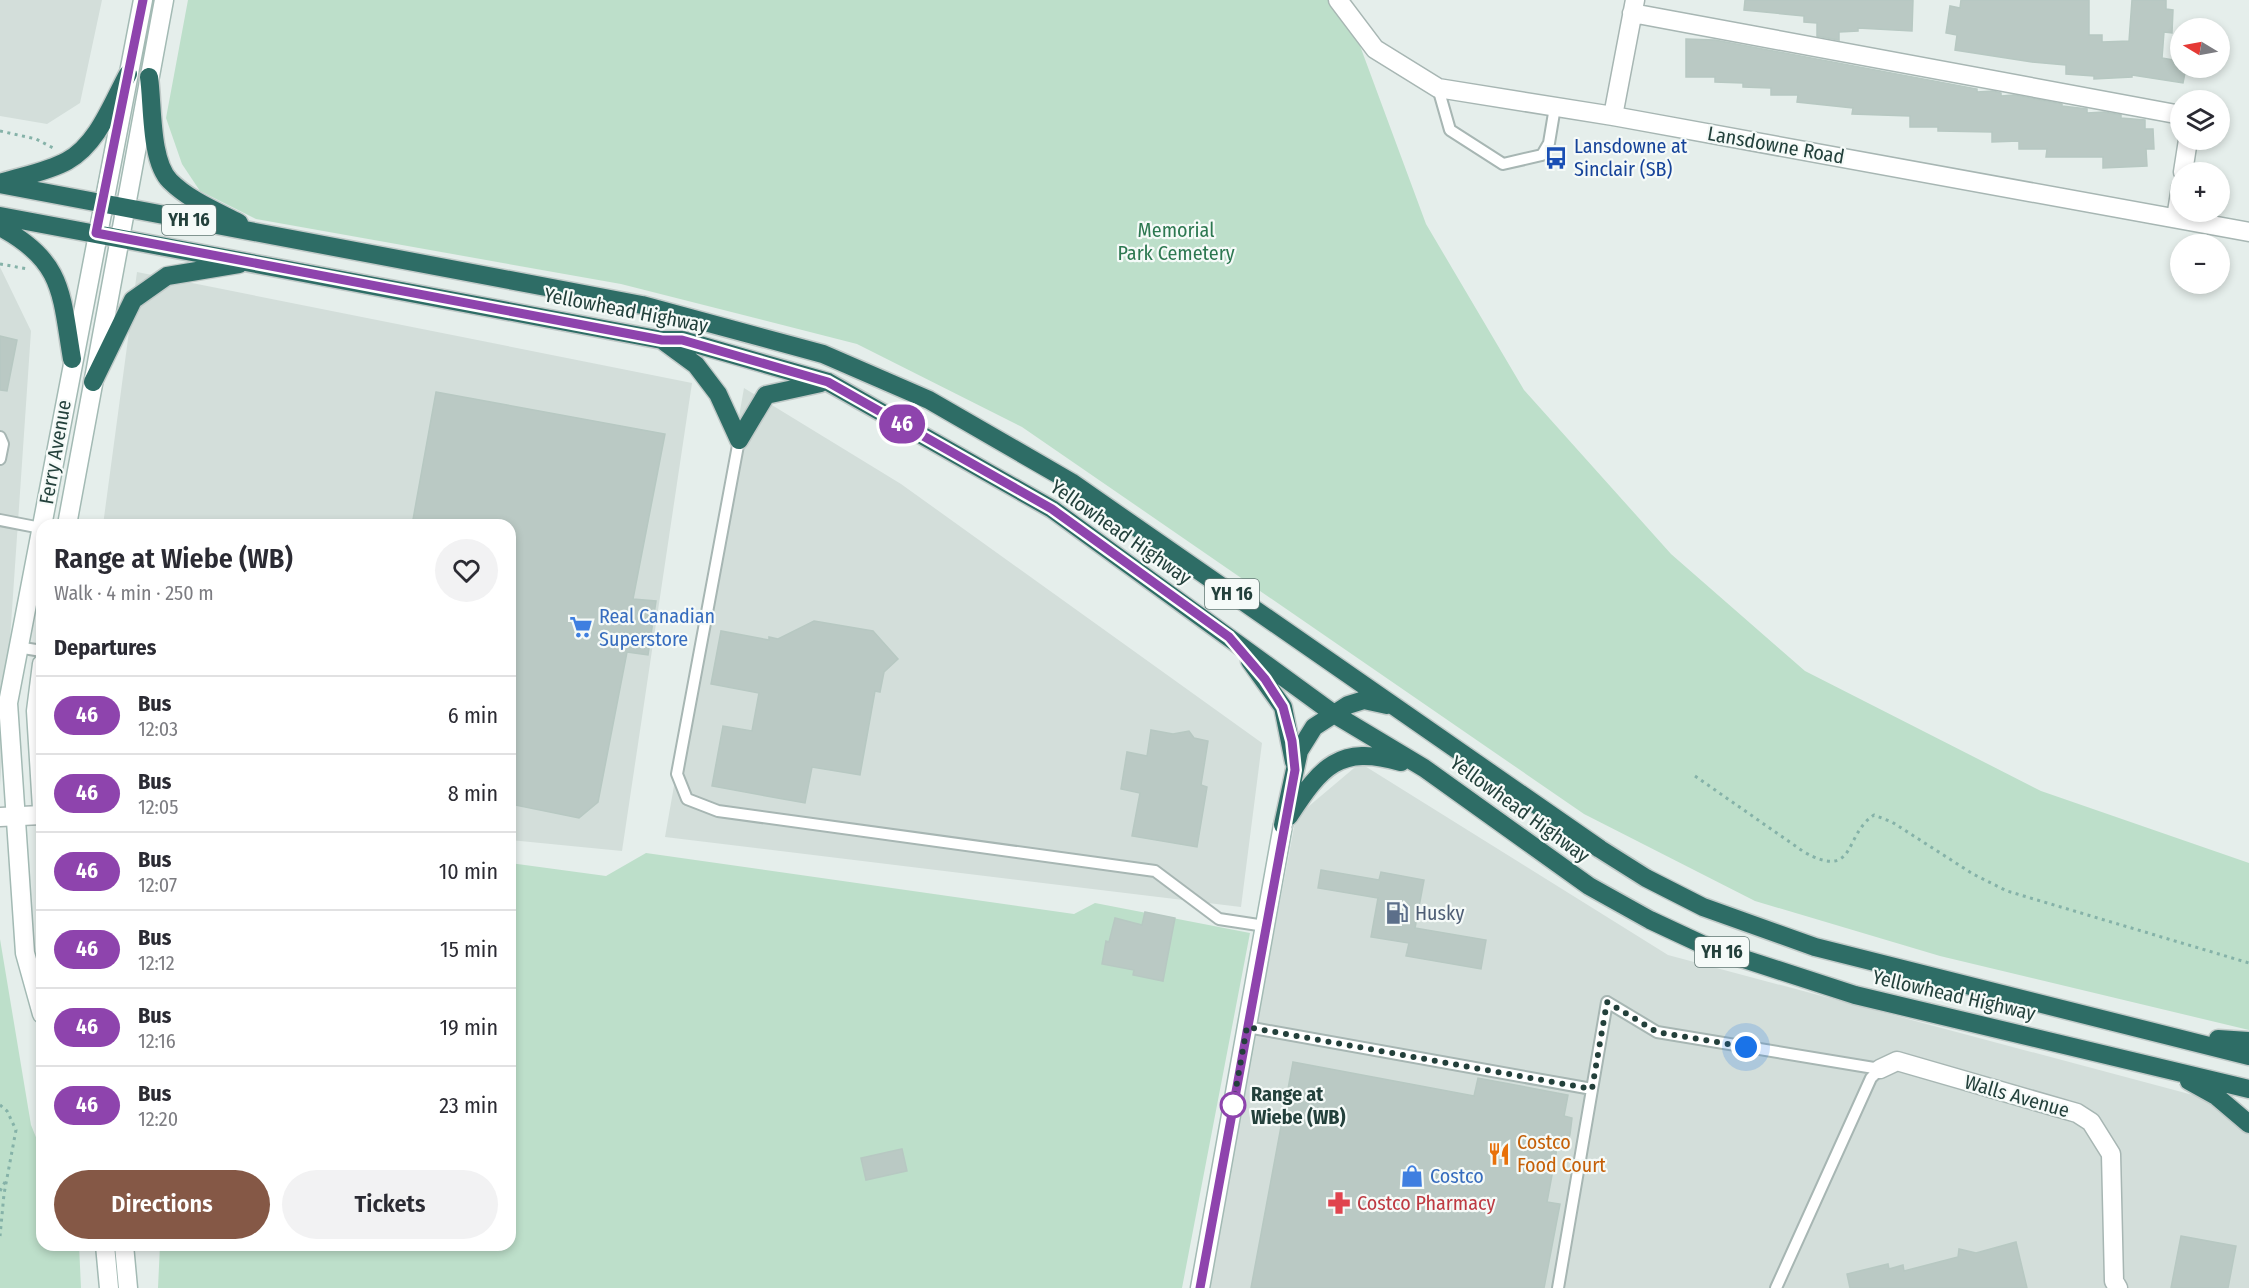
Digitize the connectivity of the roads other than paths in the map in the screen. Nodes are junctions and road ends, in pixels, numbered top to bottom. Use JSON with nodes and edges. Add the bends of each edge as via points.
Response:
{"nodes":[{"id":1,"x":142,"y":0,"type":"edge"},
{"id":2,"x":164,"y":0,"type":"edge"},
{"id":3,"x":1338,"y":0,"type":"edge"},
{"id":4,"x":1634,"y":7,"type":"edge"},
{"id":5,"x":128,"y":74,"type":"junction"},
{"id":6,"x":149,"y":77,"type":"junction"},
{"id":7,"x":1438,"y":88,"type":"junction"},
{"id":8,"x":1555,"y":107,"type":"junction"},
{"id":9,"x":2170,"y":114,"type":"edge"},
{"id":10,"x":1613,"y":116,"type":"junction"},
{"id":11,"x":0,"y":183,"type":"edge"},
{"id":12,"x":102,"y":203,"type":"junction"},
{"id":13,"x":125,"y":207,"type":"junction"},
{"id":14,"x":0,"y":216,"type":"edge"},
{"id":15,"x":2170,"y":218,"type":"edge"},
{"id":16,"x":2193,"y":222,"type":"edge"},
{"id":17,"x":0,"y":226,"type":"edge"},
{"id":18,"x":253,"y":232,"type":"junction"},
{"id":19,"x":2249,"y":232,"type":"edge"},
{"id":20,"x":96,"y":233,"type":"junction"},
{"id":21,"x":120,"y":238,"type":"junction"},
{"id":22,"x":252,"y":261,"type":"junction"},
{"id":23,"x":662,"y":340,"type":"junction"},
{"id":24,"x":72,"y":359,"type":"junction"},
{"id":25,"x":93,"y":382,"type":"junction"},
{"id":26,"x":828,"y":382,"type":"junction"},
{"id":27,"x":0,"y":436,"type":"edge"},
{"id":28,"x":739,"y":440,"type":"junction"},
{"id":29,"x":0,"y":459,"type":"edge"},
{"id":30,"x":43,"y":519,"type":"edge"},
{"id":31,"x":68,"y":519,"type":"edge"},
{"id":32,"x":0,"y":520,"type":"edge"},
{"id":33,"x":36,"y":527,"type":"edge"},
{"id":34,"x":36,"y":554,"type":"edge"},
{"id":35,"x":1229,"y":637,"type":"junction"},
{"id":36,"x":18,"y":647,"type":"junction"},
{"id":37,"x":36,"y":650,"type":"edge"},
{"id":38,"x":1397,"y":708,"type":"junction"},
{"id":39,"x":1334,"y":714,"type":"junction"},
{"id":40,"x":1424,"y":768,"type":"junction"},
{"id":41,"x":1295,"y":770,"type":"junction"},
{"id":42,"x":36,"y":815,"type":"edge"},
{"id":43,"x":8,"y":817,"type":"edge"},
{"id":44,"x":1283,"y":825,"type":"junction"},
{"id":45,"x":1265,"y":926,"type":"junction"},
{"id":46,"x":36,"y":992,"type":"edge"},
{"id":47,"x":1247,"y":1027,"type":"junction"},
{"id":48,"x":2177,"y":1037,"type":"junction"},
{"id":49,"x":2249,"y":1041,"type":"edge"},
{"id":50,"x":2249,"y":1056,"type":"edge"},
{"id":51,"x":2163,"y":1067,"type":"junction"},
{"id":52,"x":1880,"y":1069,"type":"junction"},
{"id":53,"x":1592,"y":1089,"type":"junction"},
{"id":54,"x":2249,"y":1089,"type":"edge"},
{"id":55,"x":2249,"y":1124,"type":"edge"},
{"id":56,"x":106,"y":1251,"type":"edge"},
{"id":57,"x":125,"y":1251,"type":"edge"},
{"id":58,"x":109,"y":1288,"type":"edge"},
{"id":59,"x":128,"y":1288,"type":"edge"},
{"id":60,"x":1200,"y":1288,"type":"edge"},
{"id":61,"x":1558,"y":1288,"type":"edge"},
{"id":62,"x":1776,"y":1288,"type":"edge"},
{"id":63,"x":2118,"y":1288,"type":"edge"}],
"edges":[{"from":1,"to":5,"type":"street","name":"Ferry Avenue"},
{"from":2,"to":6,"type":"street","name":"Ferry Avenue"},
{"from":3,"to":7,"type":"street","name":"Lansdowne Road","via":[[1375,49]]},
{"from":4,"to":9,"type":"street"},
{"from":4,"to":10,"type":"street"},
{"from":5,"to":11,"type":"highway","via":[[89,142],[66,162]]},
{"from":5,"to":12,"type":"street","name":"Ferry Avenue"},
{"from":6,"to":13,"type":"street","name":"Ferry Avenue"},
{"from":6,"to":18,"type":"highway","via":[[157,156],[169,180],[184,193]]},
{"from":7,"to":8,"type":"street","name":"Lansdowne Road"},
{"from":7,"to":8,"type":"lane","via":[[1450,130],[1503,164],[1542,155],[1549,143]]},
{"from":8,"to":10,"type":"street","name":"Lansdowne Road"},
{"from":10,"to":15,"type":"street","name":"Lansdowne Road"},
{"from":11,"to":12,"type":"highway","name":"Yellowhead Highway","number":"YH 16"},
{"from":12,"to":13,"type":"highway","name":"Yellowhead Highway","number":"YH 16"},
{"from":12,"to":20,"type":"street","name":"Ferry Avenue"},
{"from":13,"to":18,"type":"highway","name":"Yellowhead Highway","number":"YH 16"},
{"from":13,"to":21,"type":"street","name":"Ferry Avenue"},
{"from":14,"to":20,"type":"highway","name":"Yellowhead Highway","number":"YH 16"},
{"from":16,"to":19,"type":"street","name":"Lansdowne Road"},
{"from":17,"to":24,"type":"highway","via":[[30,245],[48,264],[61,295]]},
{"from":18,"to":38,"type":"highway","name":"Yellowhead Highway","number":"YH 16","via":[[642,305],[823,354],[929,400],[1071,482]]},
{"from":20,"to":21,"type":"highway","name":"Yellowhead Highway","number":"YH 16"},
{"from":20,"to":24,"type":"street","name":"Ferry Avenue"},
{"from":21,"to":22,"type":"highway","name":"Yellowhead Highway","number":"YH 16"},
{"from":21,"to":25,"type":"street","name":"Ferry Avenue"},
{"from":22,"to":23,"type":"highway","name":"Yellowhead Highway","number":"YH 16"},
{"from":22,"to":25,"type":"highway","via":[[167,276],[133,300]]},
{"from":23,"to":26,"type":"highway","name":"Yellowhead Highway","number":"YH 16","via":[[682,340]]},
{"from":23,"to":28,"type":"highway","via":[[696,365],[718,394]]},
{"from":24,"to":30,"type":"street","name":"Ferry Avenue"},
{"from":25,"to":31,"type":"street","name":"Ferry Avenue"},
{"from":26,"to":28,"type":"highway","via":[[766,395]]},
{"from":26,"to":35,"type":"highway","name":"Yellowhead Highway","number":"YH 16","via":[[1052,509]]},
{"from":27,"to":29,"type":"lane"},
{"from":28,"to":45,"type":"lane","via":[[677,774],[687,799],[718,811],[1155,871],[1220,919]]},
{"from":32,"to":33,"type":"lane"},
{"from":34,"to":36,"type":"street","name":"Ferry Avenue"},
{"from":35,"to":39,"type":"highway","name":"Yellowhead Highway","number":"YH 16"},
{"from":35,"to":41,"type":"highway","via":[[1283,707]]},
{"from":36,"to":37,"type":"lane"},
{"from":36,"to":43,"type":"street","name":"Ferry Avenue","via":[[8,703]]},
{"from":38,"to":39,"type":"highway","via":[[1364,700]]},
{"from":38,"to":48,"type":"highway","name":"Yellowhead Highway","number":"YH 16","via":[[1600,849],[1703,907],[1848,956]]},
{"from":39,"to":40,"type":"highway","name":"Yellowhead Highway","number":"YH 16"},
{"from":39,"to":41,"type":"highway","via":[[1314,727],[1299,751]]},
{"from":40,"to":44,"type":"highway","via":[[1378,755],[1345,756],[1314,778]]},
{"from":40,"to":51,"type":"highway","name":"Yellowhead Highway","number":"YH 16","via":[[1589,886],[1710,948],[1855,995]]},
{"from":41,"to":44,"type":"highway"},
{"from":42,"to":43,"type":"street"},
{"from":43,"to":46,"type":"street","name":"Ferry Avenue","via":[[25,953]]},
{"from":44,"to":45,"type":"street"},
{"from":45,"to":47,"type":"street"},
{"from":47,"to":53,"type":"lane"},
{"from":47,"to":60,"type":"street"},
{"from":48,"to":49,"type":"highway"},
{"from":48,"to":50,"type":"highway","name":"Yellowhead Highway","number":"YH 16"},
{"from":51,"to":54,"type":"highway","name":"Yellowhead Highway","number":"YH 16"},
{"from":51,"to":55,"type":"highway","via":[[2216,1096]]},
{"from":52,"to":53,"type":"lane","via":[[1657,1032],[1607,1002]]},
{"from":52,"to":62,"type":"lane","via":[[1871,1078]]},
{"from":52,"to":63,"type":"street","name":"Walls Avenue","via":[[1897,1061],[2077,1113],[2091,1122],[2111,1154],[2114,1281]]},
{"from":53,"to":61,"type":"lane"},
{"from":56,"to":58,"type":"street"},
{"from":57,"to":59,"type":"street"}]}
